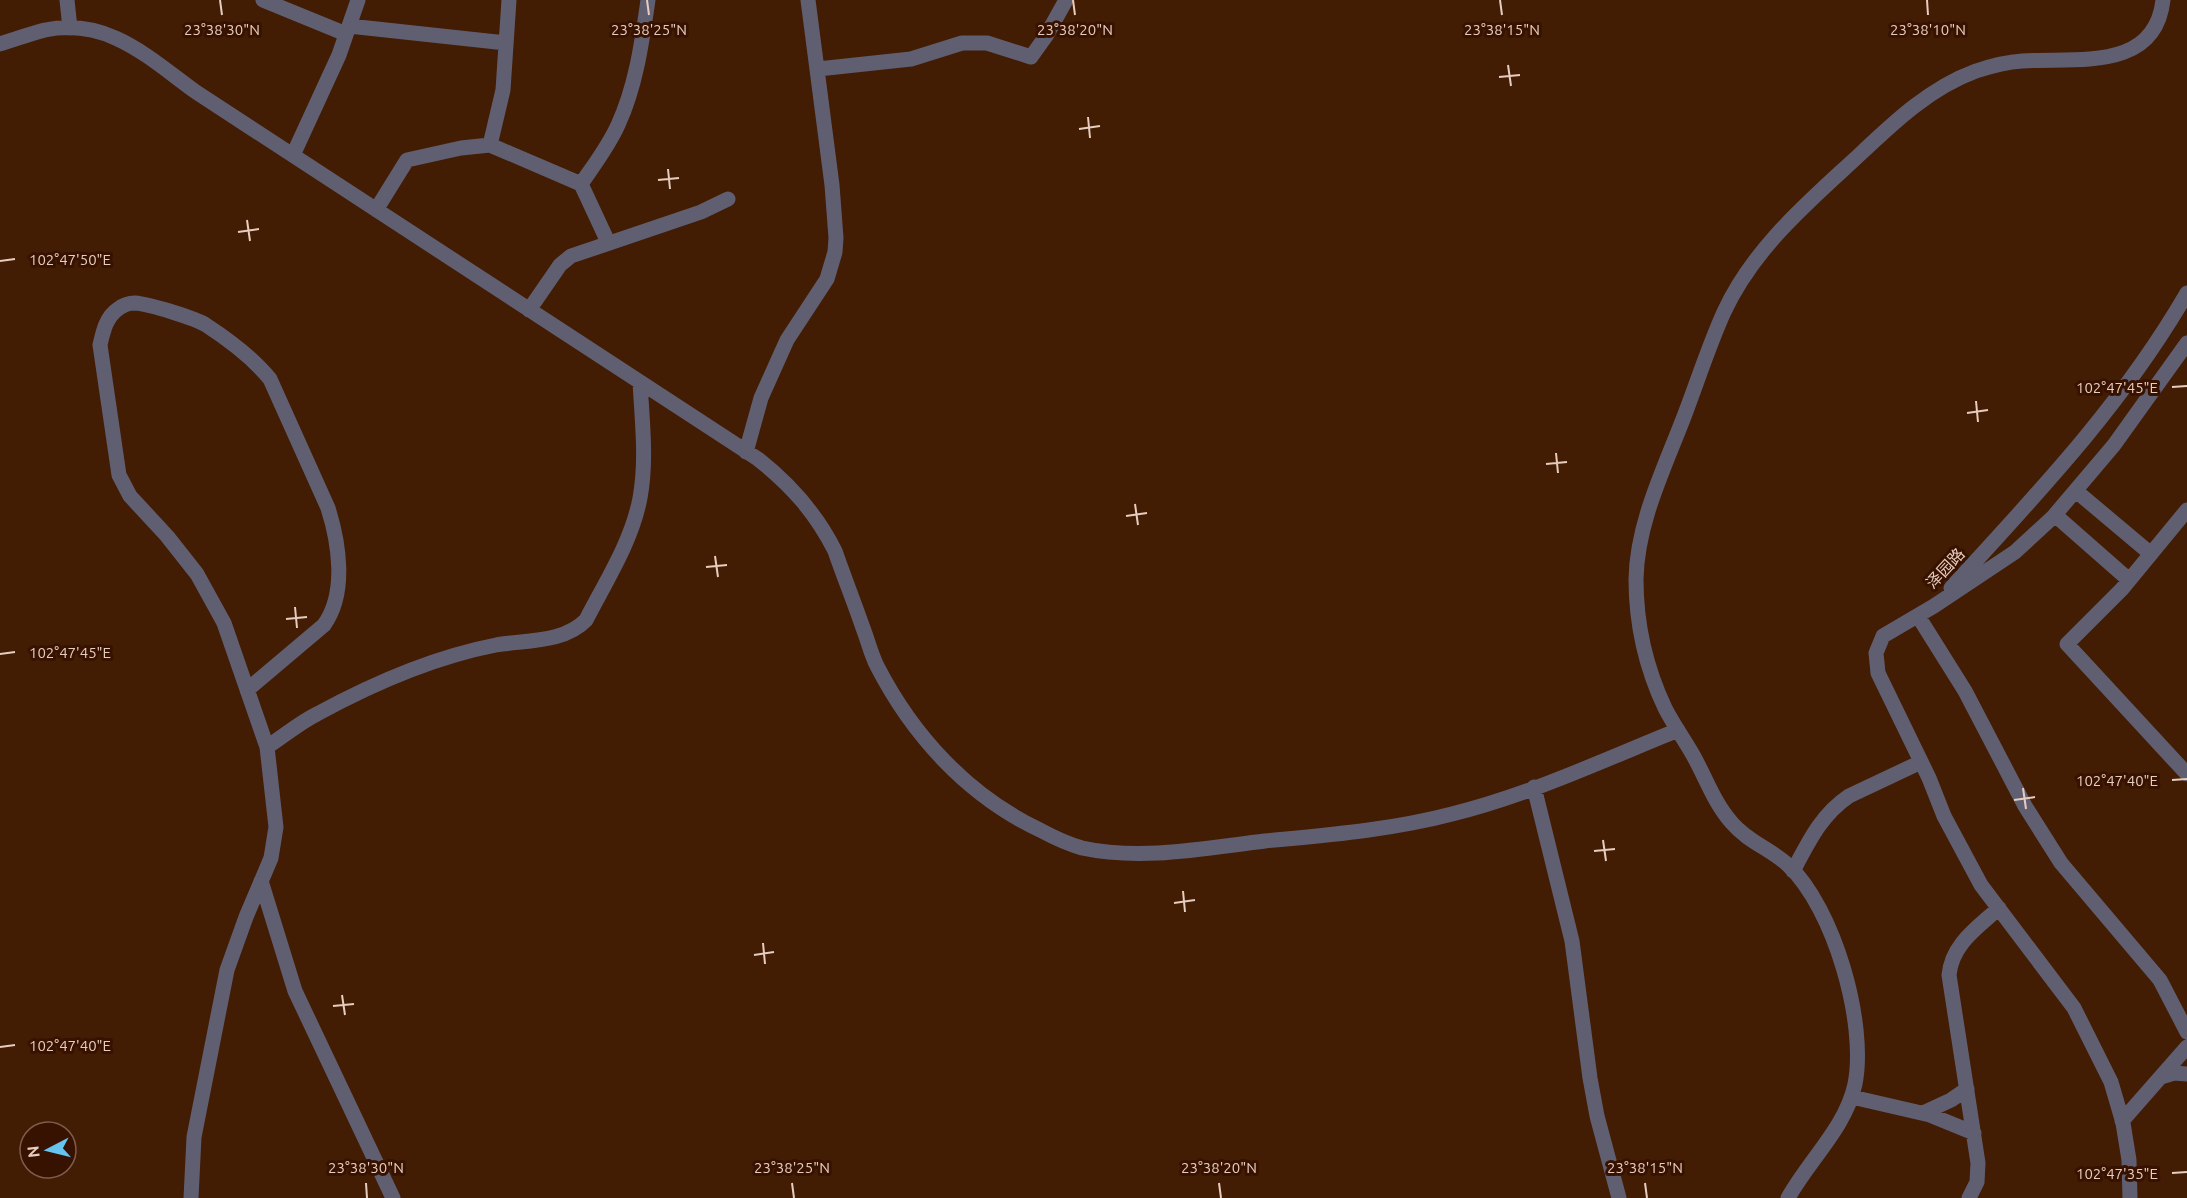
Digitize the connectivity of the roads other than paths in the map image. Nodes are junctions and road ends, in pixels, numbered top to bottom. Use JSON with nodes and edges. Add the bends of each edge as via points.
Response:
{"nodes":[{"id":1,"x":67,"y":0,"type":"edge"},
{"id":2,"x":263,"y":0,"type":"edge"},
{"id":3,"x":357,"y":0,"type":"edge"},
{"id":4,"x":508,"y":0,"type":"edge"},
{"id":5,"x":648,"y":0,"type":"edge"},
{"id":6,"x":808,"y":0,"type":"edge"},
{"id":7,"x":1066,"y":0,"type":"edge"},
{"id":8,"x":2163,"y":0,"type":"edge"},
{"id":9,"x":70,"y":28,"type":"junction"},
{"id":10,"x":347,"y":30,"type":"junction"},
{"id":11,"x":506,"y":43,"type":"junction"},
{"id":12,"x":0,"y":44,"type":"edge"},
{"id":13,"x":818,"y":69,"type":"junction"},
{"id":14,"x":490,"y":145,"type":"junction"},
{"id":15,"x":293,"y":155,"type":"junction"},
{"id":16,"x":581,"y":184,"type":"junction"},
{"id":17,"x":728,"y":199,"type":"dead end"},
{"id":18,"x":376,"y":210,"type":"junction"},
{"id":19,"x":608,"y":242,"type":"junction"},
{"id":20,"x":2187,"y":293,"type":"edge"},
{"id":21,"x":529,"y":310,"type":"junction"},
{"id":22,"x":2187,"y":343,"type":"edge"},
{"id":23,"x":640,"y":382,"type":"junction"},
{"id":24,"x":747,"y":452,"type":"junction"},
{"id":25,"x":2076,"y":491,"type":"junction"},
{"id":26,"x":2187,"y":510,"type":"edge"},
{"id":27,"x":2055,"y":515,"type":"junction"},
{"id":28,"x":2151,"y":554,"type":"junction"},
{"id":29,"x":2129,"y":580,"type":"junction"},
{"id":30,"x":1934,"y":606,"type":"junction"},
{"id":31,"x":1918,"y":616,"type":"junction"},
{"id":32,"x":247,"y":690,"type":"junction"},
{"id":33,"x":1678,"y":730,"type":"junction"},
{"id":34,"x":267,"y":747,"type":"junction"},
{"id":35,"x":1921,"y":762,"type":"junction"},
{"id":36,"x":2187,"y":774,"type":"edge"},
{"id":37,"x":1534,"y":787,"type":"junction"},
{"id":38,"x":1793,"y":871,"type":"junction"},
{"id":39,"x":261,"y":880,"type":"junction"},
{"id":40,"x":1999,"y":908,"type":"junction"},
{"id":41,"x":2187,"y":1032,"type":"edge"},
{"id":42,"x":2187,"y":1047,"type":"edge"},
{"id":43,"x":2187,"y":1074,"type":"edge"},
{"id":44,"x":2161,"y":1077,"type":"junction"},
{"id":45,"x":1967,"y":1089,"type":"junction"},
{"id":46,"x":1852,"y":1097,"type":"junction"},
{"id":47,"x":1923,"y":1113,"type":"junction"},
{"id":48,"x":2122,"y":1121,"type":"junction"},
{"id":49,"x":1974,"y":1133,"type":"junction"},
{"id":50,"x":191,"y":1198,"type":"edge"},
{"id":51,"x":393,"y":1198,"type":"edge"},
{"id":52,"x":1619,"y":1198,"type":"edge"},
{"id":53,"x":1788,"y":1198,"type":"edge"},
{"id":54,"x":1969,"y":1198,"type":"edge"},
{"id":55,"x":2130,"y":1198,"type":"edge"}],
"edges":[{"from":1,"to":9,"type":"street"},
{"from":2,"to":10,"type":"street"},
{"from":3,"to":10,"type":"street"},
{"from":4,"to":11,"type":"street"},
{"from":5,"to":16,"type":"street","via":[[628,100],[605,150]]},
{"from":6,"to":13,"type":"street"},
{"from":7,"to":13,"type":"street","via":[[1031,57],[987,43],[962,43],[911,58]]},
{"from":8,"to":33,"type":"street","via":[[2159,19],[2148,37],[2115,56],[2090,61],[2005,63],[1974,71],[1926,98],[1802,207],[1742,280],[1725,309],[1648,511],[1639,548],[1637,602],[1641,629],[1655,682]]},
{"from":9,"to":12,"type":"street","via":[[45,30]]},
{"from":9,"to":15,"type":"street","via":[[96,31],[124,41]]},
{"from":10,"to":11,"type":"street"},
{"from":10,"to":15,"type":"street"},
{"from":11,"to":14,"type":"street","via":[[503,90]]},
{"from":13,"to":24,"type":"street","via":[[832,185],[835,252],[827,279],[787,340],[761,398]]},
{"from":14,"to":16,"type":"street"},
{"from":14,"to":18,"type":"street","via":[[407,160]]},
{"from":15,"to":18,"type":"street"},
{"from":16,"to":19,"type":"street"},
{"from":17,"to":19,"type":"street","via":[[701,212]]},
{"from":18,"to":21,"type":"street"},
{"from":19,"to":21,"type":"street","via":[[580,251],[560,265]]},
{"from":20,"to":30,"type":"street","name":"泽园路","via":[[2094,429]]},
{"from":21,"to":23,"type":"street"},
{"from":22,"to":25,"type":"street","name":"泽园路"},
{"from":23,"to":24,"type":"street"},
{"from":23,"to":34,"type":"street","via":[[644,458],[640,500],[632,528],[582,625],[563,635],[484,647],[399,675],[315,715]]},
{"from":24,"to":37,"type":"street","via":[[796,493],[827,535],[876,664],[897,702],[927,742],[986,798],[1055,838],[1081,848],[1126,853],[1198,849],[1404,825]]},
{"from":25,"to":27,"type":"street","name":"泽园路"},
{"from":25,"to":28,"type":"street"},
{"from":26,"to":28,"type":"street"},
{"from":27,"to":29,"type":"street"},
{"from":27,"to":30,"type":"street","name":"泽园路","via":[[2015,552]]},
{"from":28,"to":29,"type":"street"},
{"from":29,"to":36,"type":"street","via":[[2067,644]]},
{"from":30,"to":31,"type":"street"},
{"from":31,"to":35,"type":"street","via":[[1883,636],[1875,663]]},
{"from":31,"to":41,"type":"street","via":[[1965,691],[2025,806],[2061,863],[2160,980]]},
{"from":32,"to":32,"type":"street","via":[[211,598],[183,555],[130,496],[119,475],[100,345],[112,314],[126,305],[147,305],[204,324],[265,372],[328,508],[338,559],[337,592],[329,618]]},
{"from":32,"to":34,"type":"street"},
{"from":33,"to":37,"type":"street"},
{"from":33,"to":38,"type":"street","via":[[1729,820]]},
{"from":34,"to":39,"type":"street","via":[[276,827],[271,858]]},
{"from":35,"to":38,"type":"street","via":[[1839,803],[1821,822]]},
{"from":35,"to":40,"type":"street","via":[[1944,816],[1981,885]]},
{"from":37,"to":52,"type":"street","via":[[1572,941],[1590,1078]]},
{"from":38,"to":46,"type":"street","via":[[1825,921],[1848,986],[1858,1053]]},
{"from":39,"to":50,"type":"street","via":[[227,970],[194,1137]]},
{"from":39,"to":51,"type":"street","via":[[296,991]]},
{"from":40,"to":45,"type":"street","via":[[1962,941],[1950,965]]},
{"from":40,"to":48,"type":"street","via":[[2074,1008],[2110,1082]]},
{"from":42,"to":44,"type":"street"},
{"from":43,"to":44,"type":"street"},
{"from":44,"to":48,"type":"street"},
{"from":45,"to":47,"type":"street"},
{"from":45,"to":49,"type":"street"},
{"from":46,"to":47,"type":"street"},
{"from":46,"to":53,"type":"street"},
{"from":47,"to":49,"type":"street"},
{"from":48,"to":55,"type":"street"},
{"from":49,"to":54,"type":"street","via":[[1978,1173]]}]}
